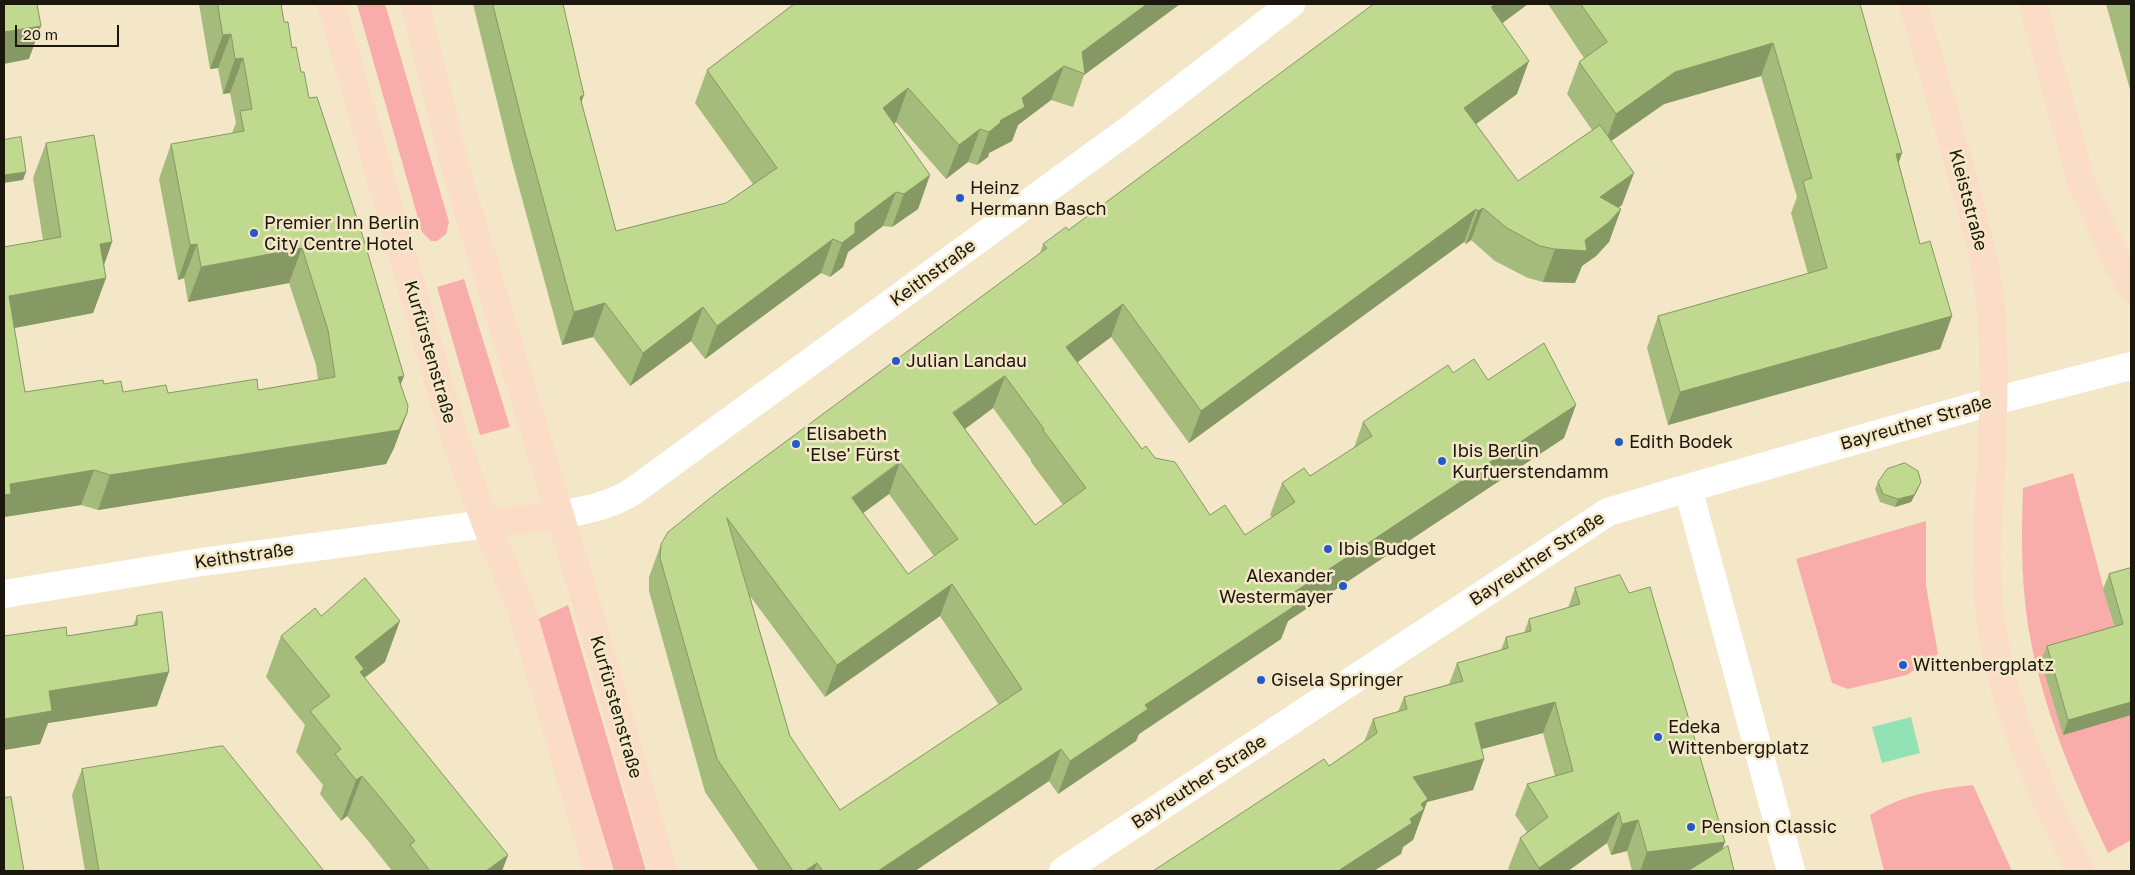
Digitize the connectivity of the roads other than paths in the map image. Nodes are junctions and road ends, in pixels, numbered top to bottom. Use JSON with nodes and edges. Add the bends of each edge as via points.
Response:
{"nodes":[{"id":1,"x":332,"y":4,"type":"edge"},
{"id":2,"x":415,"y":4,"type":"edge"},
{"id":3,"x":1291,"y":4,"type":"edge"},
{"id":4,"x":1913,"y":4,"type":"edge"},
{"id":5,"x":2033,"y":4,"type":"edge"},
{"id":6,"x":2131,"y":286,"type":"edge"},
{"id":7,"x":2131,"y":366,"type":"edge"},
{"id":8,"x":1994,"y":401,"type":"junction"},
{"id":9,"x":1688,"y":488,"type":"junction"},
{"id":10,"x":560,"y":515,"type":"junction"},
{"id":11,"x":486,"y":524,"type":"junction"},
{"id":12,"x":4,"y":594,"type":"edge"},
{"id":13,"x":598,"y":871,"type":"edge"},
{"id":14,"x":663,"y":871,"type":"edge"},
{"id":15,"x":1063,"y":871,"type":"edge"},
{"id":16,"x":1792,"y":871,"type":"edge"},
{"id":17,"x":2080,"y":871,"type":"edge"}],
"edges":[{"from":1,"to":11,"type":"main road","name":"Kurfürstenstraße","via":[[456,443]]},
{"from":2,"to":10,"type":"main road","name":"Kurfürstenstraße","via":[[457,174]]},
{"from":3,"to":10,"type":"street","name":"Keithstraße","via":[[1132,128],[632,492],[595,509]]},
{"from":4,"to":8,"type":"main road","name":"Kleiststraße","via":[[1985,262],[1992,321]]},
{"from":5,"to":6,"type":"main road","via":[[2081,182]]},
{"from":7,"to":8,"type":"street","name":"Bayreuther Straße"},
{"from":8,"to":9,"type":"street","name":"Bayreuther Straße"},
{"from":8,"to":17,"type":"main road","via":[[1986,540],[1994,648],[2005,694],[2026,751]]},
{"from":9,"to":15,"type":"street","name":"Bayreuther Straße","via":[[1608,512]]},
{"from":9,"to":16,"type":"street"},
{"from":10,"to":11,"type":"main road"},
{"from":10,"to":14,"type":"main road","name":"Kurfürstenstraße"},
{"from":11,"to":12,"type":"street","name":"Keithstraße","via":[[202,562]]},
{"from":11,"to":13,"type":"main road","name":"Kurfürstenstraße","via":[[522,611]]}]}
